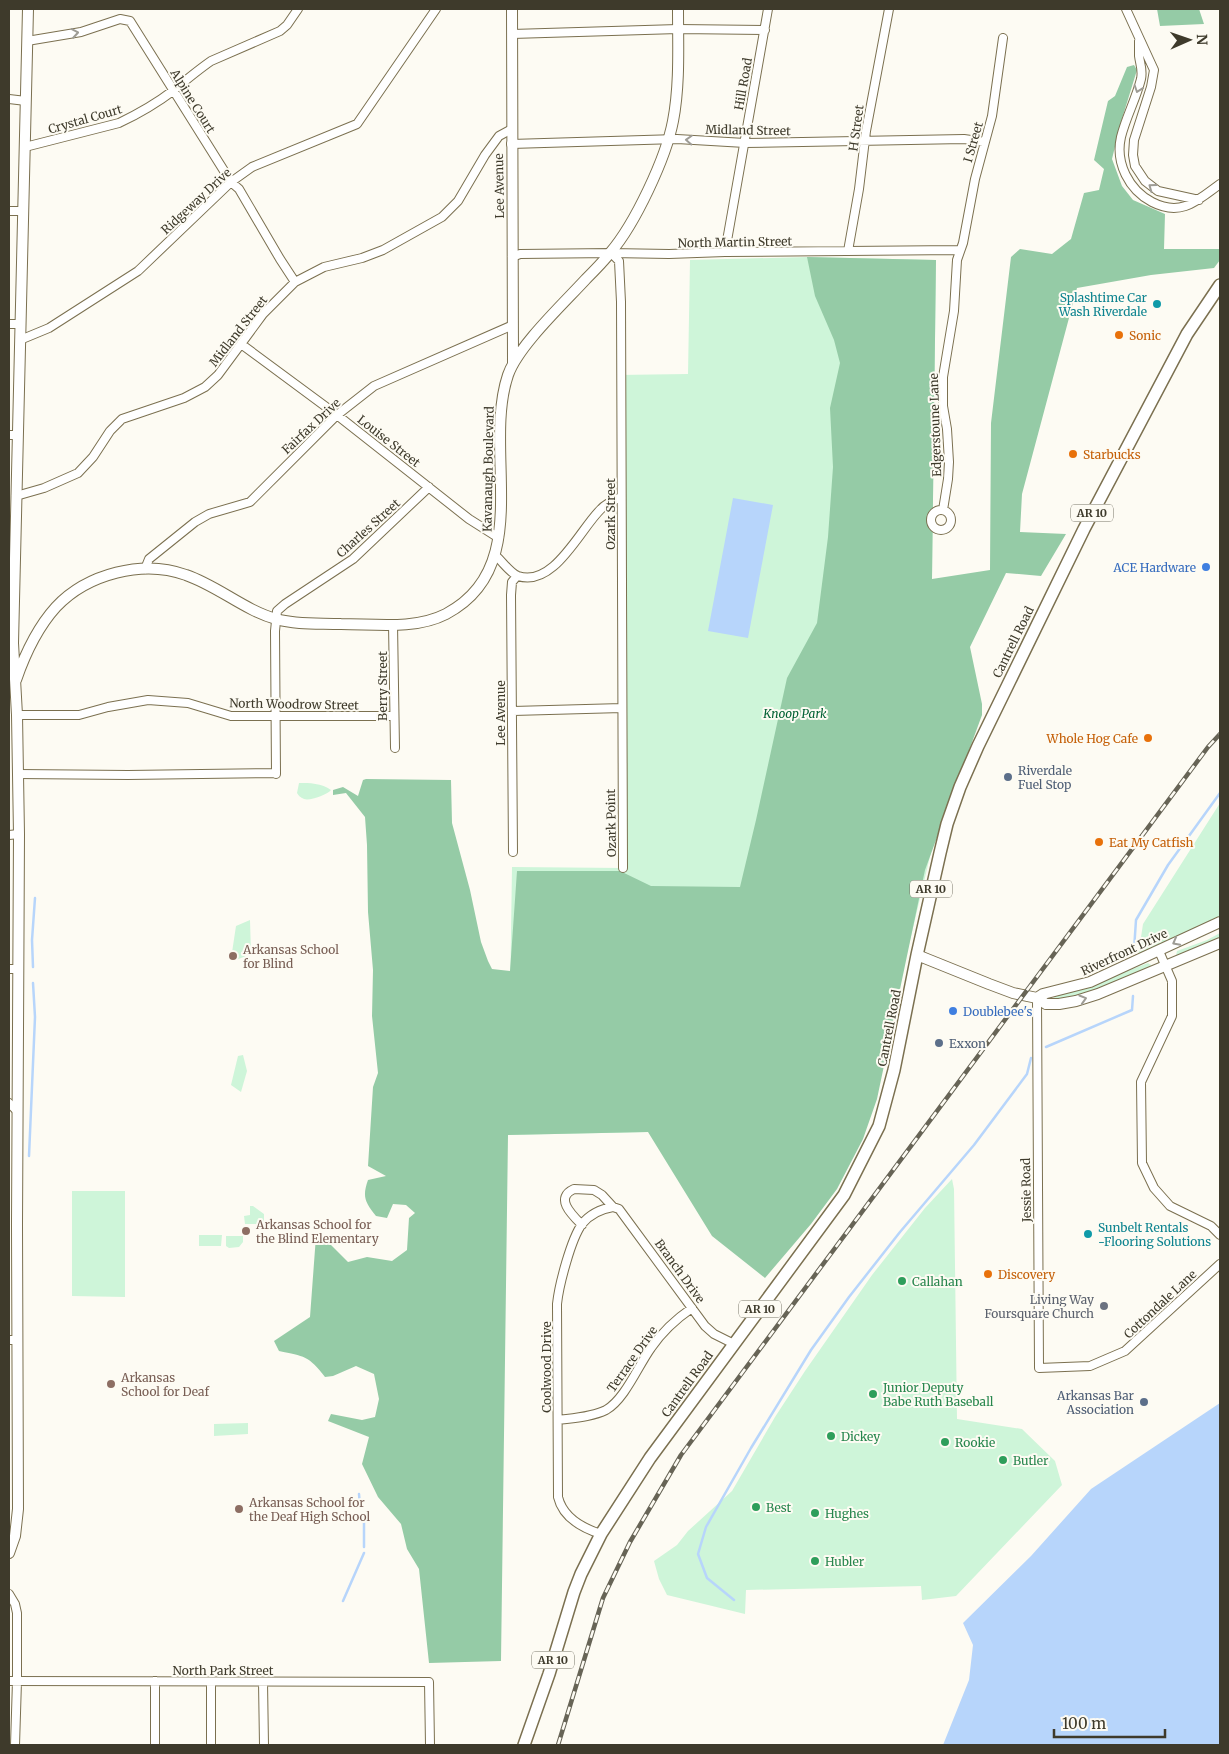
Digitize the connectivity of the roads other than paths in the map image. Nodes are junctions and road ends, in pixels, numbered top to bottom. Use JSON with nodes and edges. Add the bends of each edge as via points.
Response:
{"nodes":[{"id":1,"x":28,"y":9,"type":"edge"},
{"id":2,"x":298,"y":9,"type":"edge"},
{"id":3,"x":436,"y":9,"type":"edge"},
{"id":4,"x":512,"y":9,"type":"edge"},
{"id":5,"x":678,"y":9,"type":"edge"},
{"id":6,"x":768,"y":9,"type":"edge"},
{"id":7,"x":889,"y":9,"type":"edge"},
{"id":8,"x":1126,"y":9,"type":"edge"},
{"id":9,"x":678,"y":29,"type":"junction"},
{"id":10,"x":765,"y":30,"type":"junction"},
{"id":11,"x":512,"y":34,"type":"junction"},
{"id":12,"x":1003,"y":38,"type":"dead end"},
{"id":13,"x":27,"y":41,"type":"junction"},
{"id":14,"x":1140,"y":41,"type":"junction"},
{"id":15,"x":173,"y":91,"type":"junction"},
{"id":16,"x":9,"y":99,"type":"edge"},
{"id":17,"x":26,"y":101,"type":"junction"},
{"id":18,"x":512,"y":129,"type":"junction"},
{"id":19,"x":668,"y":139,"type":"junction"},
{"id":20,"x":866,"y":140,"type":"junction"},
{"id":21,"x":985,"y":142,"type":"junction"},
{"id":22,"x":745,"y":143,"type":"junction"},
{"id":23,"x":511,"y":144,"type":"junction"},
{"id":24,"x":25,"y":147,"type":"junction"},
{"id":25,"x":231,"y":182,"type":"junction"},
{"id":26,"x":1220,"y":184,"type":"edge"},
{"id":27,"x":1199,"y":200,"type":"junction"},
{"id":28,"x":9,"y":211,"type":"edge"},
{"id":29,"x":23,"y":211,"type":"junction"},
{"id":30,"x":959,"y":250,"type":"junction"},
{"id":31,"x":848,"y":251,"type":"junction"},
{"id":32,"x":725,"y":252,"type":"junction"},
{"id":33,"x":611,"y":253,"type":"junction"},
{"id":34,"x":512,"y":257,"type":"junction"},
{"id":35,"x":296,"y":282,"type":"junction"},
{"id":36,"x":1220,"y":285,"type":"edge"},
{"id":37,"x":9,"y":324,"type":"edge"},
{"id":38,"x":20,"y":324,"type":"junction"},
{"id":39,"x":513,"y":325,"type":"junction"},
{"id":40,"x":20,"y":340,"type":"junction"},
{"id":41,"x":241,"y":344,"type":"junction"},
{"id":42,"x":513,"y":364,"type":"junction"},
{"id":43,"x":337,"y":415,"type":"junction"},
{"id":44,"x":13,"y":435,"type":"edge"},
{"id":45,"x":429,"y":487,"type":"junction"},
{"id":46,"x":16,"y":496,"type":"junction"},
{"id":47,"x":621,"y":497,"type":"junction"},
{"id":48,"x":943,"y":510,"type":"dead end"},
{"id":49,"x":499,"y":538,"type":"junction"},
{"id":50,"x":12,"y":547,"type":"edge"},
{"id":51,"x":496,"y":556,"type":"junction"},
{"id":52,"x":145,"y":569,"type":"junction"},
{"id":53,"x":517,"y":576,"type":"junction"},
{"id":54,"x":277,"y":620,"type":"junction"},
{"id":55,"x":393,"y":624,"type":"junction"},
{"id":56,"x":11,"y":659,"type":"edge"},
{"id":57,"x":15,"y":684,"type":"junction"},
{"id":58,"x":622,"y":708,"type":"junction"},
{"id":59,"x":513,"y":710,"type":"junction"},
{"id":60,"x":17,"y":715,"type":"junction"},
{"id":61,"x":276,"y":716,"type":"junction"},
{"id":62,"x":393,"y":716,"type":"junction"},
{"id":63,"x":395,"y":748,"type":"dead end"},
{"id":64,"x":15,"y":771,"type":"edge"},
{"id":65,"x":622,"y":778,"type":"joint"},
{"id":66,"x":14,"y":834,"type":"edge"},
{"id":67,"x":513,"y":852,"type":"dead end"},
{"id":68,"x":623,"y":868,"type":"dead end"},
{"id":69,"x":1220,"y":922,"type":"edge"},
{"id":70,"x":1220,"y":943,"type":"edge"},
{"id":71,"x":1159,"y":951,"type":"junction"},
{"id":72,"x":917,"y":955,"type":"junction"},
{"id":73,"x":1165,"y":966,"type":"junction"},
{"id":74,"x":14,"y":969,"type":"edge"},
{"id":75,"x":1037,"y":998,"type":"junction"},
{"id":76,"x":13,"y":1077,"type":"edge"},
{"id":77,"x":9,"y":1103,"type":"edge"},
{"id":78,"x":17,"y":1110,"type":"junction"},
{"id":79,"x":612,"y":1207,"type":"junction"},
{"id":80,"x":582,"y":1225,"type":"junction"},
{"id":81,"x":13,"y":1226,"type":"edge"},
{"id":82,"x":1220,"y":1235,"type":"edge"},
{"id":83,"x":1220,"y":1264,"type":"edge"},
{"id":84,"x":692,"y":1308,"type":"junction"},
{"id":85,"x":13,"y":1340,"type":"edge"},
{"id":86,"x":734,"y":1344,"type":"junction"},
{"id":87,"x":1053,"y":1368,"type":"joint"},
{"id":88,"x":558,"y":1420,"type":"junction"},
{"id":89,"x":13,"y":1451,"type":"edge"},
{"id":90,"x":601,"y":1534,"type":"junction"},
{"id":91,"x":9,"y":1553,"type":"edge"},
{"id":92,"x":10,"y":1599,"type":"edge"},
{"id":93,"x":17,"y":1681,"type":"junction"},
{"id":94,"x":155,"y":1681,"type":"junction"},
{"id":95,"x":9,"y":1682,"type":"edge"},
{"id":96,"x":211,"y":1682,"type":"junction"},
{"id":97,"x":263,"y":1682,"type":"junction"},
{"id":98,"x":15,"y":1745,"type":"edge"},
{"id":99,"x":155,"y":1745,"type":"edge"},
{"id":100,"x":211,"y":1745,"type":"edge"},
{"id":101,"x":264,"y":1745,"type":"edge"},
{"id":102,"x":430,"y":1745,"type":"edge"},
{"id":103,"x":524,"y":1745,"type":"edge"}],
"edges":[{"from":1,"to":13,"type":"street"},
{"from":2,"to":15,"type":"street","name":"Crystal Court","via":[[280,31],[211,61]]},
{"from":3,"to":25,"type":"street","name":"Ridgeway Drive","via":[[357,124],[258,164]]},
{"from":4,"to":11,"type":"street","name":"Lee Avenue"},
{"from":5,"to":9,"type":"street","name":"Kavanaugh Boulevard"},
{"from":6,"to":10,"type":"street","name":"Hill Road"},
{"from":7,"to":20,"type":"street","name":"H Street"},
{"from":8,"to":14,"type":"street"},
{"from":9,"to":10,"type":"street"},
{"from":9,"to":11,"type":"street"},
{"from":9,"to":19,"type":"street","name":"Kavanaugh Boulevard","via":[[674,118]]},
{"from":10,"to":22,"type":"street","name":"Hill Road"},
{"from":11,"to":18,"type":"street","name":"Lee Avenue"},
{"from":12,"to":21,"type":"street","name":"I Street"},
{"from":13,"to":15,"type":"street","name":"Alpine Court","one_way":true,"via":[[127,20],[133,24]]},
{"from":13,"to":17,"type":"street"},
{"from":27,"to":14,"type":"street","one_way":true,"via":[[1158,191],[1145,181],[1135,166],[1134,140],[1154,70]]},
{"from":14,"to":27,"type":"street","one_way":true,"via":[[1142,77],[1120,142],[1124,172],[1133,187],[1155,204],[1181,208]]},
{"from":15,"to":24,"type":"street","name":"Crystal Court","via":[[119,123]]},
{"from":15,"to":25,"type":"street","name":"Alpine Court"},
{"from":16,"to":17,"type":"street"},
{"from":17,"to":24,"type":"street"},
{"from":18,"to":23,"type":"street","name":"Lee Avenue"},
{"from":18,"to":35,"type":"street","name":"Midland Street","via":[[499,136],[458,201],[442,217],[383,250],[324,267]]},
{"from":22,"to":19,"type":"street","name":"Midland Street","one_way":true},
{"from":19,"to":23,"type":"street","name":"Midland Street"},
{"from":19,"to":33,"type":"street","name":"Kavanaugh Boulevard","via":[[664,155],[640,205]]},
{"from":20,"to":21,"type":"street","name":"Midland Street","via":[[964,139]]},
{"from":20,"to":22,"type":"street","name":"Midland Street"},
{"from":20,"to":31,"type":"street","name":"H Street"},
{"from":21,"to":30,"type":"street","name":"I Street"},
{"from":22,"to":32,"type":"street","name":"Hill Road"},
{"from":23,"to":34,"type":"street","name":"Lee Avenue"},
{"from":24,"to":29,"type":"street"},
{"from":25,"to":35,"type":"street","name":"Alpine Court","via":[[239,189]]},
{"from":25,"to":40,"type":"street","name":"Ridgeway Drive","via":[[138,271],[48,328]]},
{"from":26,"to":27,"type":"street"},
{"from":28,"to":29,"type":"street"},
{"from":29,"to":38,"type":"street"},
{"from":30,"to":31,"type":"street","name":"North Martin Street"},
{"from":30,"to":48,"type":"street","name":"Edgerstoune Lane","via":[[954,311],[943,378],[949,462]]},
{"from":31,"to":32,"type":"street","name":"North Martin Street"},
{"from":32,"to":33,"type":"street","name":"North Martin Street"},
{"from":33,"to":34,"type":"street","name":"North Martin Street","via":[[520,254]]},
{"from":33,"to":42,"type":"street","name":"Kavanaugh Boulevard","via":[[539,330]]},
{"from":33,"to":47,"type":"street","name":"Ozark Street","via":[[620,265]]},
{"from":34,"to":39,"type":"street","name":"Lee Avenue"},
{"from":35,"to":41,"type":"street","name":"Midland Street","via":[[262,314]]},
{"from":36,"to":72,"type":"main road","name":"Cantrell Road","number":"AR 10","via":[[1187,334],[1084,529],[978,746],[947,824]]},
{"from":37,"to":38,"type":"street"},
{"from":38,"to":40,"type":"street"},
{"from":39,"to":42,"type":"street","name":"Lee Avenue"},
{"from":39,"to":43,"type":"street","name":"Fairfax Drive","via":[[374,386]]},
{"from":40,"to":44,"type":"street"},
{"from":41,"to":43,"type":"street","name":"Louise Street"},
{"from":41,"to":46,"type":"street","name":"Midland Street","via":[[205,387],[184,398],[122,419],[78,472],[44,488]]},
{"from":42,"to":49,"type":"street","name":"Kavanaugh Boulevard","via":[[502,401]]},
{"from":43,"to":45,"type":"street","name":"Louise Street"},
{"from":43,"to":52,"type":"street","name":"Fairfax Drive","via":[[250,502],[195,522],[149,559]]},
{"from":44,"to":46,"type":"street"},
{"from":45,"to":49,"type":"street","name":"Louise Street"},
{"from":45,"to":54,"type":"street","name":"Charles Street","via":[[354,560],[277,611]]},
{"from":46,"to":50,"type":"street"},
{"from":47,"to":53,"type":"street","via":[[601,508],[550,570],[531,577]]},
{"from":47,"to":58,"type":"street","name":"Ozark Street"},
{"from":49,"to":51,"type":"street","name":"Kavanaugh Boulevard"},
{"from":50,"to":56,"type":"street"},
{"from":51,"to":53,"type":"street"},
{"from":51,"to":55,"type":"street","name":"Kavanaugh Boulevard","via":[[480,585],[455,608],[428,620]]},
{"from":52,"to":54,"type":"street","name":"Kavanaugh Boulevard","via":[[189,575]]},
{"from":52,"to":57,"type":"street","name":"Kavanaugh Boulevard","via":[[106,576],[63,600],[36,634]]},
{"from":53,"to":59,"type":"street","name":"Lee Avenue","via":[[512,582],[511,595]]},
{"from":54,"to":55,"type":"street","name":"Kavanaugh Boulevard"},
{"from":54,"to":61,"type":"street"},
{"from":55,"to":62,"type":"street","name":"Berry Street"},
{"from":56,"to":57,"type":"street"},
{"from":57,"to":60,"type":"street"},
{"from":58,"to":59,"type":"street"},
{"from":58,"to":65,"type":"street","name":"Ozark Street"},
{"from":59,"to":67,"type":"street","name":"Lee Avenue"},
{"from":60,"to":61,"type":"street","name":"North Woodrow Street","via":[[79,715],[148,700],[188,703],[231,716]]},
{"from":60,"to":64,"type":"street"},
{"from":61,"to":62,"type":"street","name":"North Woodrow Street"},
{"from":61,"to":64,"type":"street","via":[[276,773],[128,776]]},
{"from":62,"to":63,"type":"street","name":"Berry Street"},
{"from":64,"to":66,"type":"street"},
{"from":65,"to":68,"type":"street","name":"Ozark Point"},
{"from":66,"to":74,"type":"street"},
{"from":69,"to":71,"type":"street","name":"Riverfront Drive","one_way":true},
{"from":70,"to":73,"type":"street"},
{"from":71,"to":73,"type":"street"},
{"from":71,"to":75,"type":"street","name":"Riverfront Drive","via":[[1085,984]]},
{"from":72,"to":75,"type":"street","via":[[1013,993]]},
{"from":72,"to":86,"type":"main road","name":"Cantrell Road","number":"AR 10","via":[[894,1070],[876,1133],[844,1195]]},
{"from":75,"to":73,"type":"street","one_way":true,"via":[[1046,1004],[1076,1002]]},
{"from":73,"to":82,"type":"street","via":[[1172,981],[1172,1016],[1141,1082],[1142,1163],[1154,1188],[1170,1206],[1212,1226]]},
{"from":74,"to":76,"type":"street"},
{"from":75,"to":87,"type":"street","name":"Jessie Road","via":[[1039,1368]]},
{"from":76,"to":78,"type":"street"},
{"from":77,"to":78,"type":"street"},
{"from":78,"to":81,"type":"street"},
{"from":79,"to":80,"type":"street","via":[[598,1211]]},
{"from":79,"to":80,"type":"street","name":"Branch Drive","via":[[594,1190],[572,1190],[565,1199],[566,1206]]},
{"from":79,"to":84,"type":"street","name":"Branch Drive","via":[[626,1216]]},
{"from":80,"to":88,"type":"street","name":"Coolwood Drive","via":[[561,1282],[557,1304]]},
{"from":81,"to":85,"type":"street"},
{"from":83,"to":87,"type":"street","name":"Cottondale Lane","via":[[1125,1351],[1090,1366]]},
{"from":84,"to":86,"type":"street","name":"Branch Drive","via":[[710,1330]]},
{"from":84,"to":88,"type":"street","name":"Terrace Drive","via":[[659,1338],[612,1405],[590,1415]]},
{"from":85,"to":89,"type":"street"},
{"from":86,"to":90,"type":"main road","name":"Cantrell Road","number":"AR 10","via":[[650,1458]]},
{"from":88,"to":90,"type":"street","name":"Coolwood Drive","via":[[559,1500],[575,1522]]},
{"from":89,"to":91,"type":"street","via":[[18,1520]]},
{"from":90,"to":103,"type":"main road","name":"Cantrell Road","number":"AR 10","via":[[574,1592]]},
{"from":92,"to":93,"type":"street","via":[[17,1613]]},
{"from":93,"to":94,"type":"street","name":"North Park Street"},
{"from":93,"to":95,"type":"street","name":"North Park Street"},
{"from":93,"to":98,"type":"street"},
{"from":94,"to":96,"type":"street","name":"North Park Street"},
{"from":94,"to":99,"type":"street"},
{"from":96,"to":97,"type":"street","name":"North Park Street"},
{"from":96,"to":100,"type":"street"},
{"from":97,"to":101,"type":"street"},
{"from":97,"to":102,"type":"street","name":"North Park Street","via":[[430,1682]]}]}
